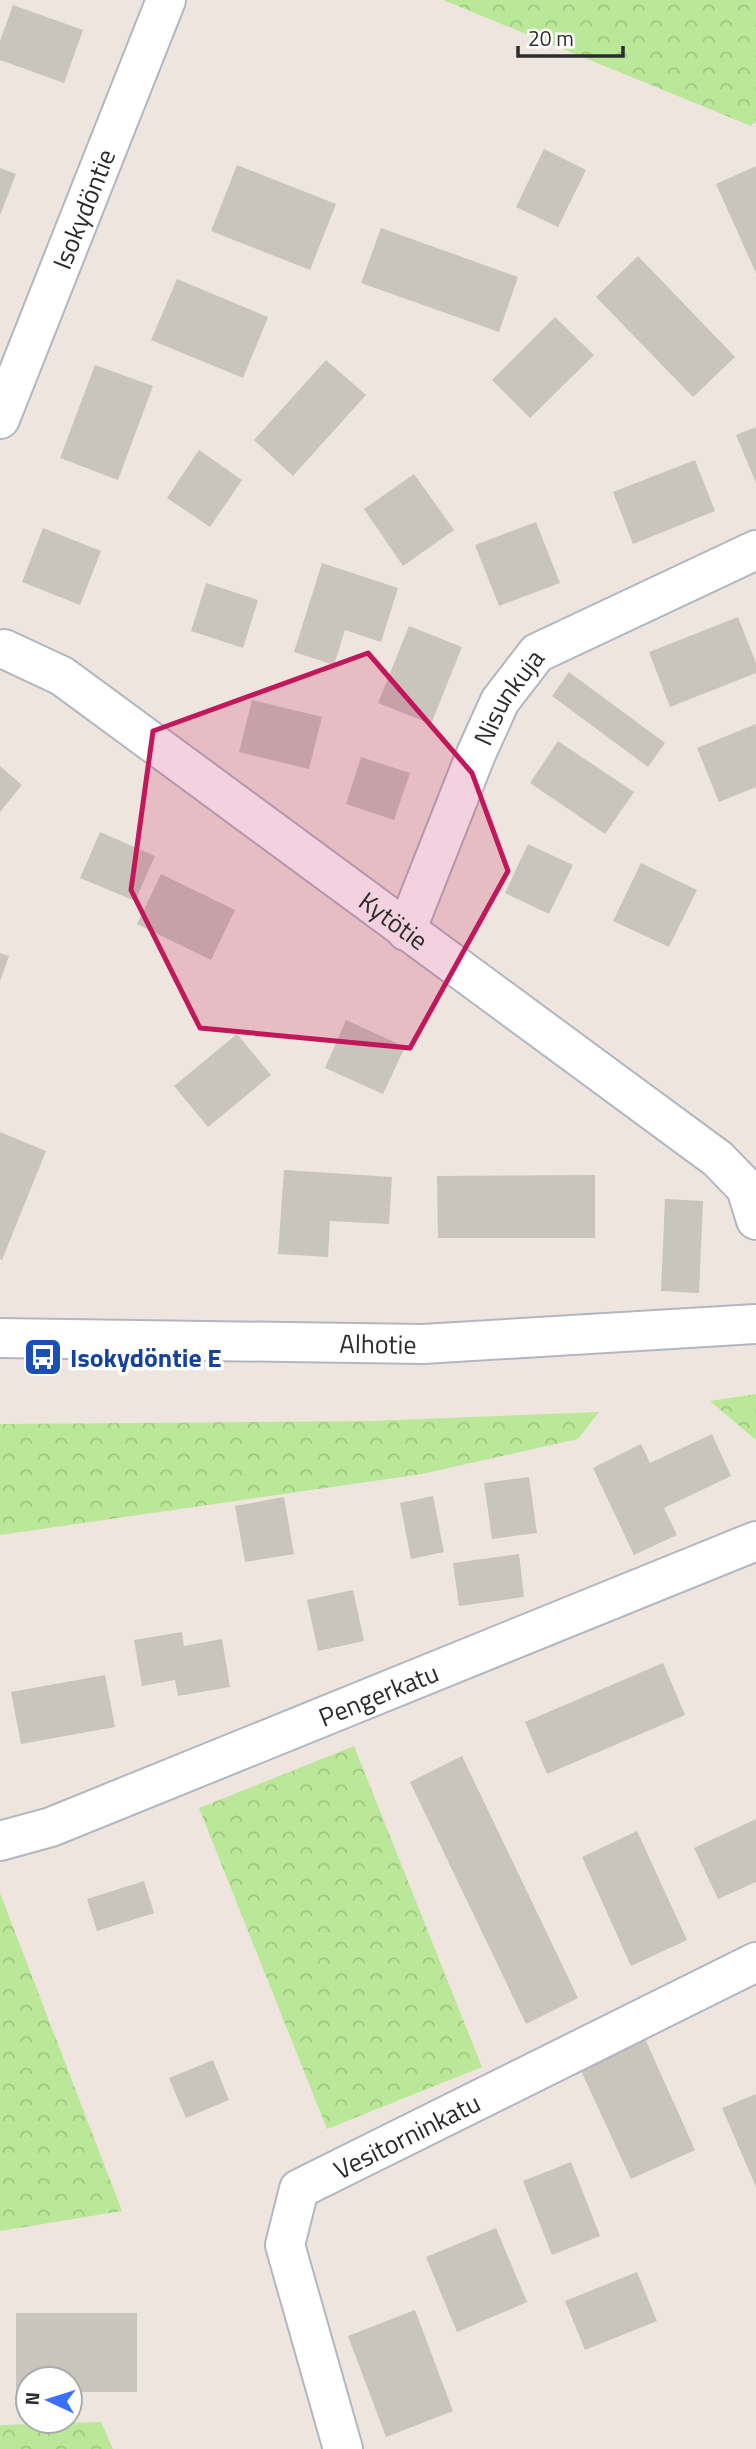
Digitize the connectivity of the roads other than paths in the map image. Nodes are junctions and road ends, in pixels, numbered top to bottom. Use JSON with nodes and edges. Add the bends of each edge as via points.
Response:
{"nodes":[{"id":1,"x":166,"y":0,"type":"edge"},
{"id":2,"x":0,"y":419,"type":"edge"},
{"id":3,"x":756,"y":551,"type":"edge"},
{"id":4,"x":4,"y":649,"type":"dead end"},
{"id":5,"x":406,"y":931,"type":"junction"},
{"id":6,"x":756,"y":1220,"type":"edge"},
{"id":7,"x":756,"y":1324,"type":"edge"},
{"id":8,"x":0,"y":1338,"type":"edge"},
{"id":9,"x":756,"y":1541,"type":"edge"},
{"id":10,"x":0,"y":1841,"type":"edge"},
{"id":11,"x":756,"y":1962,"type":"edge"},
{"id":12,"x":343,"y":2449,"type":"edge"}],
"edges":[{"from":1,"to":2,"type":"street","name":"Isokydöntie"},
{"from":3,"to":5,"type":"street","name":"Nisunkuja","via":[[537,653],[500,701]]},
{"from":4,"to":5,"type":"street","name":"Kytötie","via":[[62,676]]},
{"from":5,"to":6,"type":"street","name":"Kytötie","via":[[718,1159],[746,1188]]},
{"from":7,"to":8,"type":"street","name":"Alhotie","via":[[423,1344]]},
{"from":9,"to":10,"type":"street","name":"Pengerkatu","via":[[51,1827]]},
{"from":11,"to":12,"type":"street","name":"Vesitorninkatu","via":[[299,2189],[285,2245]]}]}
